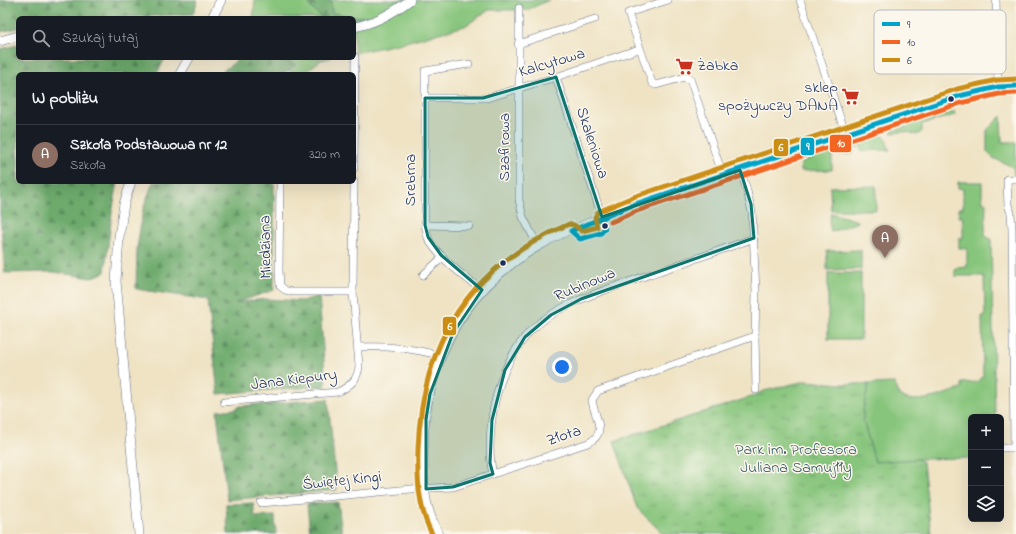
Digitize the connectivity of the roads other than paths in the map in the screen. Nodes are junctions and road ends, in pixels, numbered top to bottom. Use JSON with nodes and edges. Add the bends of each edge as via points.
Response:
{"nodes":[{"id":1,"x":221,"y":0,"type":"edge"},
{"id":2,"x":410,"y":0,"type":"edge"},
{"id":3,"x":668,"y":0,"type":"edge"},
{"id":4,"x":800,"y":0,"type":"edge"},
{"id":5,"x":996,"y":0,"type":"edge"},
{"id":6,"x":519,"y":8,"type":"dead end"},
{"id":7,"x":996,"y":10,"type":"edge"},
{"id":8,"x":213,"y":16,"type":"edge"},
{"id":9,"x":595,"y":19,"type":"dead end"},
{"id":10,"x":356,"y":27,"type":"edge"},
{"id":11,"x":16,"y":37,"type":"edge"},
{"id":12,"x":0,"y":41,"type":"edge"},
{"id":13,"x":518,"y":44,"type":"junction"},
{"id":14,"x":639,"y":49,"type":"junction"},
{"id":15,"x":188,"y":60,"type":"edge"},
{"id":16,"x":355,"y":60,"type":"edge"},
{"id":17,"x":469,"y":64,"type":"dead end"},
{"id":18,"x":181,"y":72,"type":"edge"},
{"id":19,"x":355,"y":72,"type":"edge"},
{"id":20,"x":998,"y":74,"type":"edge"},
{"id":21,"x":556,"y":77,"type":"junction"},
{"id":22,"x":1016,"y":86,"type":"edge"},
{"id":23,"x":519,"y":87,"type":"junction"},
{"id":24,"x":998,"y":87,"type":"junction"},
{"id":25,"x":425,"y":98,"type":"junction"},
{"id":26,"x":846,"y":135,"type":"junction"},
{"id":27,"x":740,"y":170,"type":"junction"},
{"id":28,"x":723,"y":176,"type":"junction"},
{"id":29,"x":1016,"y":179,"type":"edge"},
{"id":30,"x":130,"y":184,"type":"edge"},
{"id":31,"x":280,"y":184,"type":"edge"},
{"id":32,"x":354,"y":184,"type":"edge"},
{"id":33,"x":1014,"y":213,"type":"edge"},
{"id":34,"x":602,"y":217,"type":"junction"},
{"id":35,"x":425,"y":225,"type":"junction"},
{"id":36,"x":469,"y":226,"type":"dead end"},
{"id":37,"x":1014,"y":230,"type":"edge"},
{"id":38,"x":754,"y":238,"type":"junction"},
{"id":39,"x":538,"y":246,"type":"junction"},
{"id":40,"x":444,"y":257,"type":"junction"},
{"id":41,"x":424,"y":275,"type":"dead end"},
{"id":42,"x":482,"y":290,"type":"junction"},
{"id":43,"x":353,"y":292,"type":"junction"},
{"id":44,"x":754,"y":336,"type":"junction"},
{"id":45,"x":358,"y":347,"type":"junction"},
{"id":46,"x":1015,"y":347,"type":"edge"},
{"id":47,"x":442,"y":356,"type":"junction"},
{"id":48,"x":756,"y":390,"type":"dead end"},
{"id":49,"x":224,"y":402,"type":"dead end"},
{"id":50,"x":1004,"y":448,"type":"edge"},
{"id":51,"x":1015,"y":448,"type":"edge"},
{"id":52,"x":493,"y":474,"type":"junction"},
{"id":53,"x":426,"y":489,"type":"junction"},
{"id":54,"x":261,"y":503,"type":"dead end"},
{"id":55,"x":139,"y":534,"type":"edge"},
{"id":56,"x":440,"y":534,"type":"edge"}],
"edges":[{"from":1,"to":8,"type":"main road"},
{"from":2,"to":10,"type":"main road","via":[[384,18]]},
{"from":3,"to":14,"type":"street","via":[[628,13]]},
{"from":4,"to":26,"type":"street"},
{"from":5,"to":7,"type":"street"},
{"from":6,"to":13,"type":"street","name":"Szafirowa"},
{"from":9,"to":13,"type":"street"},
{"from":11,"to":12,"type":"main road"},
{"from":13,"to":23,"type":"street","name":"Szafirowa"},
{"from":14,"to":21,"type":"street","name":"Kalcytowa"},
{"from":14,"to":28,"type":"street","via":[[654,85],[685,77],[690,79]]},
{"from":15,"to":18,"type":"main road"},
{"from":16,"to":19,"type":"street"},
{"from":17,"to":25,"type":"street","name":"Srebrna","via":[[425,71]]},
{"from":20,"to":24,"type":"street"},
{"from":21,"to":23,"type":"street","name":"Kalcytowa"},
{"from":21,"to":34,"type":"street","name":"Skaleniowa"},
{"from":22,"to":24,"type":"street"},
{"from":23,"to":25,"type":"street","name":"Kalcytowa","via":[[491,97]]},
{"from":23,"to":39,"type":"street","name":"Szafirowa","via":[[519,200],[523,217]]},
{"from":24,"to":26,"type":"street","via":[[959,96]]},
{"from":25,"to":35,"type":"street","name":"Srebrna"},
{"from":26,"to":27,"type":"street"},
{"from":27,"to":28,"type":"street"},
{"from":27,"to":38,"type":"street","via":[[751,204]]},
{"from":28,"to":34,"type":"street"},
{"from":29,"to":33,"type":"street","via":[[1007,179],[1008,205]]},
{"from":30,"to":55,"type":"main road","via":[[124,204],[119,237],[116,282]]},
{"from":31,"to":43,"type":"street","name":"Miedziana","via":[[280,286],[292,292]]},
{"from":32,"to":43,"type":"street","name":"Jana Kiepury"},
{"from":33,"to":37,"type":"street"},
{"from":34,"to":39,"type":"street"},
{"from":35,"to":36,"type":"street"},
{"from":35,"to":40,"type":"street","name":"Srebrna","via":[[432,245]]},
{"from":37,"to":46,"type":"street"},
{"from":38,"to":44,"type":"street"},
{"from":38,"to":52,"type":"street","name":"Rubinowa","via":[[581,299],[551,315],[531,331],[513,354],[496,395],[490,463]]},
{"from":39,"to":42,"type":"street","via":[[507,267]]},
{"from":40,"to":41,"type":"street"},
{"from":40,"to":42,"type":"street","name":"Srebrna"},
{"from":42,"to":47,"type":"street","via":[[462,317]]},
{"from":43,"to":45,"type":"street","name":"Jana Kiepury"},
{"from":44,"to":48,"type":"street"},
{"from":44,"to":52,"type":"street","name":"Złota","via":[[598,391],[592,400],[599,426],[595,439],[588,444]]},
{"from":45,"to":47,"type":"street","via":[[387,346]]},
{"from":45,"to":49,"type":"street","name":"Jana Kiepury","via":[[358,373],[345,389],[338,392]]},
{"from":46,"to":51,"type":"street"},
{"from":47,"to":53,"type":"street","via":[[430,394],[426,419]]},
{"from":50,"to":51,"type":"street"},
{"from":52,"to":53,"type":"street","name":"Złota","via":[[453,488]]},
{"from":53,"to":54,"type":"street","name":"Świętej Kingi"},
{"from":53,"to":56,"type":"street","via":[[430,513]]}]}
